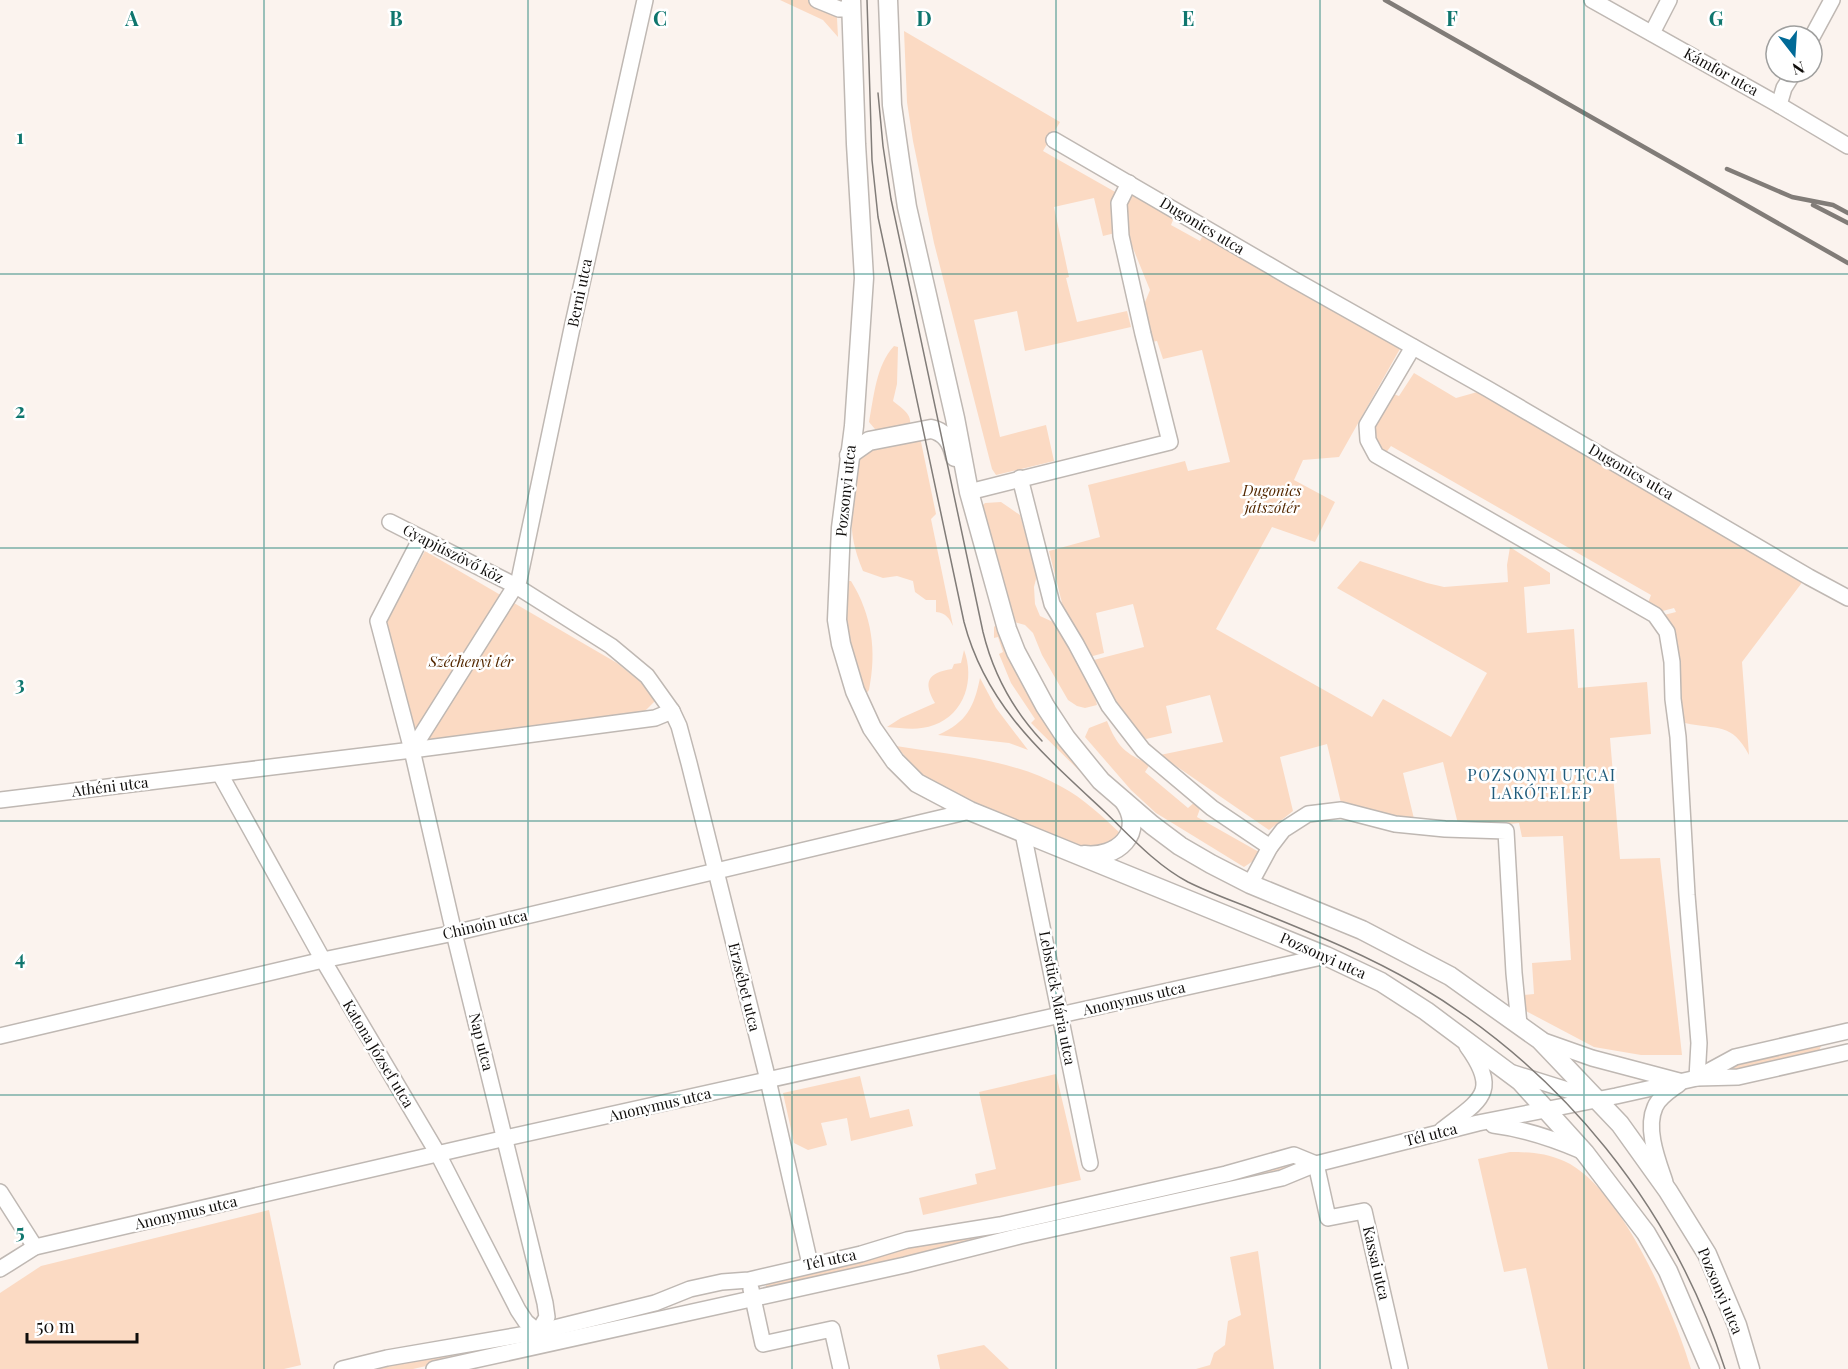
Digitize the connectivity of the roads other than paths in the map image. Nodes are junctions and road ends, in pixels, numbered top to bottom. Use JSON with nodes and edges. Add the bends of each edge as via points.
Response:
{"nodes":[{"id":1,"x":645,"y":0,"type":"edge"},
{"id":2,"x":817,"y":0,"type":"edge"},
{"id":3,"x":888,"y":0,"type":"edge"},
{"id":4,"x":1592,"y":0,"type":"edge"},
{"id":5,"x":1670,"y":0,"type":"edge"},
{"id":6,"x":1832,"y":0,"type":"edge"},
{"id":7,"x":850,"y":4,"type":"edge"},
{"id":8,"x":1819,"y":24,"type":"edge"},
{"id":9,"x":1652,"y":33,"type":"junction"},
{"id":10,"x":1786,"y":84,"type":"edge"},
{"id":11,"x":1779,"y":105,"type":"junction"},
{"id":12,"x":1054,"y":140,"type":"dead end"},
{"id":13,"x":1848,"y":146,"type":"edge"},
{"id":14,"x":1129,"y":183,"type":"junction"},
{"id":15,"x":1413,"y":347,"type":"junction"},
{"id":16,"x":849,"y":455,"type":"junction"},
{"id":17,"x":1020,"y":478,"type":"junction"},
{"id":18,"x":969,"y":492,"type":"junction"},
{"id":19,"x":390,"y":522,"type":"dead end"},
{"id":20,"x":421,"y":538,"type":"junction"},
{"id":21,"x":516,"y":586,"type":"junction"},
{"id":22,"x":1848,"y":598,"type":"edge"},
{"id":23,"x":672,"y":711,"type":"junction"},
{"id":24,"x":412,"y":750,"type":"junction"},
{"id":25,"x":220,"y":774,"type":"junction"},
{"id":26,"x":1121,"y":797,"type":"junction"},
{"id":27,"x":0,"y":800,"type":"edge"},
{"id":28,"x":970,"y":811,"type":"junction"},
{"id":29,"x":1023,"y":833,"type":"junction"},
{"id":30,"x":1270,"y":847,"type":"junction"},
{"id":31,"x":1070,"y":853,"type":"junction"},
{"id":32,"x":715,"y":872,"type":"junction"},
{"id":33,"x":1250,"y":884,"type":"junction"},
{"id":34,"x":454,"y":933,"type":"junction"},
{"id":35,"x":1326,"y":956,"type":"junction"},
{"id":36,"x":323,"y":960,"type":"junction"},
{"id":37,"x":1060,"y":1016,"type":"junction"},
{"id":38,"x":1519,"y":1024,"type":"junction"},
{"id":39,"x":1842,"y":1032,"type":"edge"},
{"id":40,"x":1459,"y":1033,"type":"junction"},
{"id":41,"x":0,"y":1036,"type":"edge"},
{"id":42,"x":1540,"y":1040,"type":"junction"},
{"id":43,"x":1845,"y":1053,"type":"edge"},
{"id":44,"x":1508,"y":1071,"type":"junction"},
{"id":45,"x":1697,"y":1078,"type":"junction"},
{"id":46,"x":768,"y":1080,"type":"junction"},
{"id":47,"x":1682,"y":1082,"type":"junction"},
{"id":48,"x":1599,"y":1100,"type":"junction"},
{"id":49,"x":1547,"y":1110,"type":"junction"},
{"id":50,"x":1478,"y":1123,"type":"junction"},
{"id":51,"x":1438,"y":1133,"type":"junction"},
{"id":52,"x":506,"y":1138,"type":"junction"},
{"id":53,"x":1585,"y":1153,"type":"junction"},
{"id":54,"x":438,"y":1155,"type":"junction"},
{"id":55,"x":1090,"y":1163,"type":"dead end"},
{"id":56,"x":1317,"y":1164,"type":"junction"},
{"id":57,"x":1668,"y":1191,"type":"junction"},
{"id":58,"x":0,"y":1192,"type":"edge"},
{"id":59,"x":35,"y":1247,"type":"junction"},
{"id":60,"x":810,"y":1264,"type":"junction"},
{"id":61,"x":0,"y":1269,"type":"edge"},
{"id":62,"x":749,"y":1280,"type":"junction"},
{"id":63,"x":752,"y":1297,"type":"junction"},
{"id":64,"x":539,"y":1339,"type":"junction"},
{"id":65,"x":342,"y":1369,"type":"edge"},
{"id":66,"x":434,"y":1369,"type":"edge"},
{"id":67,"x":841,"y":1369,"type":"edge"},
{"id":68,"x":1400,"y":1369,"type":"edge"},
{"id":69,"x":1710,"y":1369,"type":"edge"},
{"id":70,"x":1750,"y":1369,"type":"edge"}],
"edges":[{"from":1,"to":21,"type":"street","name":"Berni utca"},
{"from":2,"to":7,"type":"street","via":[[839,9]]},
{"from":3,"to":18,"type":"main road","name":"Pozsonyi utca","via":[[892,105],[907,207]]},
{"from":4,"to":9,"type":"street","name":"Kámfor utca"},
{"from":5,"to":9,"type":"street"},
{"from":6,"to":8,"type":"street"},
{"from":7,"to":16,"type":"main road","name":"Pozsonyi utca","via":[[864,278]]},
{"from":9,"to":11,"type":"street","name":"Kámfor utca"},
{"from":10,"to":11,"type":"street"},
{"from":11,"to":13,"type":"street","name":"Kámfor utca"},
{"from":12,"to":14,"type":"street","name":"Dugonics utca"},
{"from":14,"to":15,"type":"street","name":"Dugonics utca"},
{"from":14,"to":17,"type":"street","via":[[1119,203],[1121,237],[1170,442]]},
{"from":15,"to":22,"type":"street","name":"Dugonics utca"},
{"from":15,"to":45,"type":"street","via":[[1366,425],[1368,441],[1376,455],[1654,615],[1667,632],[1699,1043]]},
{"from":16,"to":18,"type":"main road","via":[[869,441],[937,430],[952,446]]},
{"from":16,"to":28,"type":"main road","name":"Pozsonyi utca","via":[[837,620],[855,691],[872,728],[895,761],[917,783]]},
{"from":17,"to":18,"type":"street"},
{"from":17,"to":30,"type":"street","via":[[1052,604],[1109,706],[1143,750],[1212,808]]},
{"from":18,"to":26,"type":"main road","name":"Pozsonyi utca","via":[[1016,652],[1066,738],[1101,781]]},
{"from":19,"to":20,"type":"street","name":"Gyapjúszövő köz"},
{"from":20,"to":21,"type":"street","name":"Gyapjúszövő köz"},
{"from":20,"to":24,"type":"street","via":[[378,621]]},
{"from":21,"to":23,"type":"street","via":[[611,646],[647,676]]},
{"from":21,"to":24,"type":"street"},
{"from":23,"to":24,"type":"street","via":[[655,718]]},
{"from":23,"to":32,"type":"street","name":"Erzsébet utca","via":[[682,735]]},
{"from":24,"to":25,"type":"street"},
{"from":24,"to":34,"type":"street","name":"Nap utca"},
{"from":25,"to":27,"type":"street","name":"Athéni utca"},
{"from":25,"to":36,"type":"street","name":"Katona József utca"},
{"from":26,"to":31,"type":"main road","name":"Pozsonyi utca","via":[[1130,810],[1132,824],[1122,844],[1099,856]]},
{"from":26,"to":33,"type":"main road","name":"Pozsonyi utca","via":[[1180,846]]},
{"from":28,"to":29,"type":"main road","name":"Pozsonyi utca"},
{"from":28,"to":32,"type":"street","name":"Chinoin utca"},
{"from":29,"to":31,"type":"main road","name":"Pozsonyi utca"},
{"from":29,"to":37,"type":"street","name":"Lebstück Mária utca"},
{"from":30,"to":33,"type":"street"},
{"from":30,"to":38,"type":"street","via":[[1282,830],[1308,814],[1341,810],[1395,824],[1506,831]]},
{"from":31,"to":35,"type":"main road","name":"Pozsonyi utca"},
{"from":32,"to":34,"type":"street","name":"Chinoin utca"},
{"from":32,"to":46,"type":"street","name":"Erzsébet utca"},
{"from":33,"to":38,"type":"main road","name":"Pozsonyi utca","via":[[1362,930],[1450,976]]},
{"from":34,"to":36,"type":"street","name":"Chinoin utca"},
{"from":34,"to":52,"type":"street","name":"Nap utca"},
{"from":35,"to":37,"type":"street","name":"Anonymus utca"},
{"from":35,"to":40,"type":"main road","name":"Pozsonyi utca","via":[[1381,982]]},
{"from":36,"to":41,"type":"street","name":"Chinoin utca"},
{"from":36,"to":54,"type":"street","name":"Katona József utca"},
{"from":37,"to":46,"type":"street","name":"Anonymus utca"},
{"from":37,"to":55,"type":"street","name":"Lebstück Mária utca"},
{"from":38,"to":42,"type":"main road","name":"Pozsonyi utca"},
{"from":39,"to":43,"type":"street"},
{"from":39,"to":45,"type":"street","via":[[1735,1057]]},
{"from":40,"to":44,"type":"main road","name":"Pozsonyi utca"},
{"from":40,"to":51,"type":"street","via":[[1480,1063],[1484,1090],[1475,1104]]},
{"from":42,"to":47,"type":"street"},
{"from":42,"to":48,"type":"main road","name":"Pozsonyi utca"},
{"from":43,"to":45,"type":"street","via":[[1738,1077]]},
{"from":44,"to":48,"type":"street"},
{"from":44,"to":49,"type":"main road","name":"Pozsonyi utca"},
{"from":45,"to":47,"type":"street"},
{"from":46,"to":52,"type":"street","name":"Anonymus utca"},
{"from":46,"to":60,"type":"street","name":"Erzsébet utca"},
{"from":47,"to":48,"type":"street"},
{"from":47,"to":57,"type":"street","via":[[1660,1099],[1652,1116],[1654,1142]]},
{"from":48,"to":49,"type":"street"},
{"from":48,"to":57,"type":"main road","name":"Pozsonyi utca"},
{"from":49,"to":50,"type":"street","name":"Tél utca"},
{"from":49,"to":53,"type":"main road","name":"Pozsonyi utca"},
{"from":50,"to":51,"type":"street","name":"Tél utca"},
{"from":50,"to":53,"type":"street","via":[[1540,1134]]},
{"from":51,"to":56,"type":"street","name":"Tél utca"},
{"from":52,"to":54,"type":"street","name":"Anonymus utca"},
{"from":52,"to":64,"type":"street","name":"Nap utca","via":[[545,1303],[547,1317]]},
{"from":53,"to":69,"type":"main road","name":"Pozsonyi utca","via":[[1646,1233],[1663,1262]]},
{"from":54,"to":59,"type":"street","name":"Anonymus utca"},
{"from":54,"to":64,"type":"street","name":"Katona József utca","via":[[518,1310]]},
{"from":56,"to":60,"type":"street","name":"Tél utca","via":[[1294,1155],[1215,1177],[1000,1225],[907,1240]]},
{"from":56,"to":63,"type":"street","name":"Tél utca","via":[[1282,1178]]},
{"from":56,"to":68,"type":"street","name":"Kassai utca","via":[[1328,1218],[1364,1211]]},
{"from":57,"to":70,"type":"main road","name":"Pozsonyi utca","via":[[1707,1254],[1737,1325]]},
{"from":58,"to":59,"type":"street"},
{"from":59,"to":61,"type":"street","name":"Anonymus utca"},
{"from":60,"to":62,"type":"street","name":"Tél utca"},
{"from":62,"to":63,"type":"street"},
{"from":62,"to":64,"type":"street","name":"Tél utca","via":[[690,1289]]},
{"from":63,"to":64,"type":"street","name":"Tél utca"},
{"from":63,"to":67,"type":"street","via":[[763,1344],[832,1329]]},
{"from":64,"to":65,"type":"street","name":"Tél utca","via":[[387,1358]]},
{"from":64,"to":66,"type":"street","name":"Tél utca"}]}
